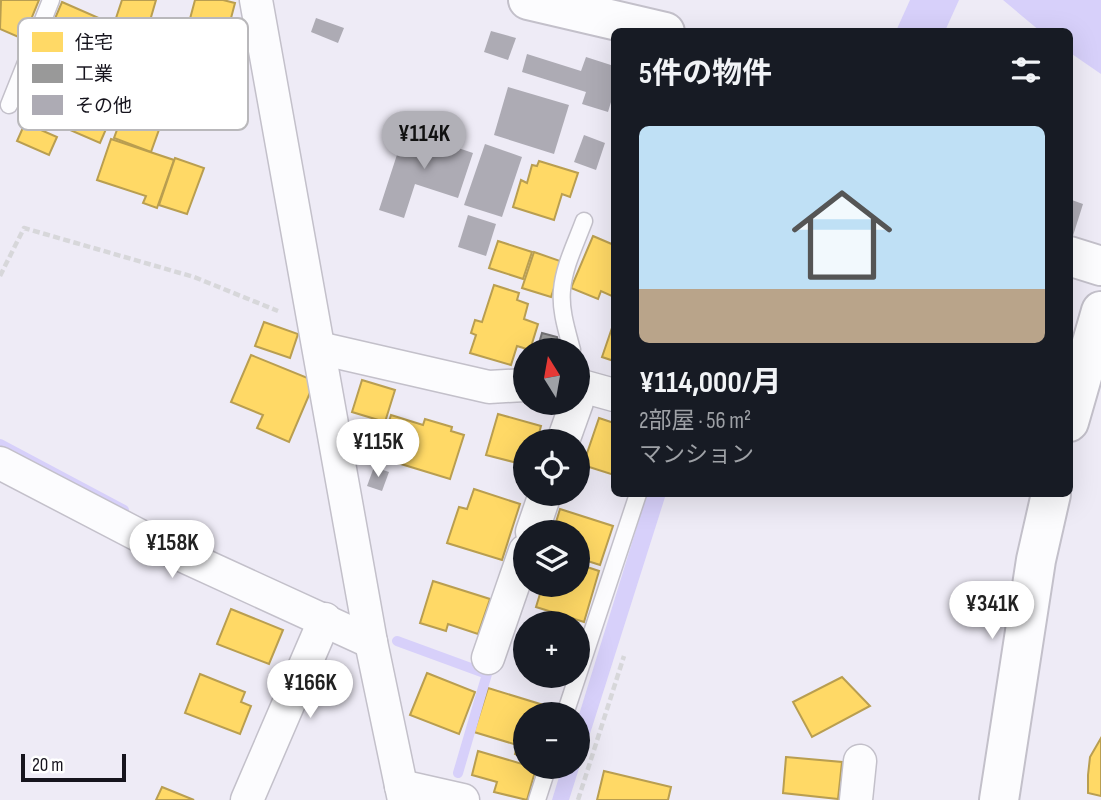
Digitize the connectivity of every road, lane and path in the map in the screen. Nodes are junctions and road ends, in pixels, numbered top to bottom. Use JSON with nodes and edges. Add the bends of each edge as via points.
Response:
{"nodes":[{"id":1,"x":51,"y":0,"type":"edge"},
{"id":2,"x":256,"y":0,"type":"edge"},
{"id":3,"x":528,"y":0,"type":"edge"},
{"id":4,"x":44,"y":18,"type":"edge"},
{"id":5,"x":648,"y":28,"type":"edge"},
{"id":6,"x":18,"y":82,"type":"edge"},
{"id":7,"x":9,"y":105,"type":"dead end"},
{"id":8,"x":584,"y":221,"type":"dead end"},
{"id":9,"x":1073,"y":257,"type":"edge"},
{"id":10,"x":1101,"y":267,"type":"edge"},
{"id":11,"x":0,"y":276,"type":"edge"},
{"id":12,"x":1101,"y":311,"type":"edge"},
{"id":13,"x":317,"y":337,"type":"junction"},
{"id":14,"x":569,"y":338,"type":"edge"},
{"id":15,"x":513,"y":386,"type":"edge"},
{"id":16,"x":590,"y":391,"type":"edge"},
{"id":17,"x":611,"y":394,"type":"edge"},
{"id":18,"x":1073,"y":408,"type":"edge"},
{"id":19,"x":0,"y":463,"type":"edge"},
{"id":20,"x":637,"y":497,"type":"edge"},
{"id":21,"x":1050,"y":497,"type":"edge"},
{"id":22,"x":513,"y":586,"type":"edge"},
{"id":23,"x":325,"y":620,"type":"junction"},
{"id":24,"x":371,"y":642,"type":"junction"},
{"id":25,"x":624,"y":656,"type":"dead end"},
{"id":26,"x":488,"y":658,"type":"dead end"},
{"id":27,"x":569,"y":702,"type":"edge"},
{"id":28,"x":860,"y":761,"type":"dead end"},
{"id":29,"x":544,"y":779,"type":"edge"},
{"id":30,"x":403,"y":793,"type":"edge"},
{"id":31,"x":247,"y":800,"type":"edge"},
{"id":32,"x":463,"y":800,"type":"edge"},
{"id":33,"x":537,"y":800,"type":"edge"},
{"id":34,"x":578,"y":800,"type":"edge"},
{"id":35,"x":856,"y":800,"type":"edge"},
{"id":36,"x":999,"y":800,"type":"edge"}],
"edges":[{"from":1,"to":4,"type":"lane"},
{"from":2,"to":13,"type":"street"},
{"from":3,"to":5,"type":"street"},
{"from":6,"to":7,"type":"lane"},
{"from":8,"to":14,"type":"lane","via":[[562,290]]},
{"from":9,"to":10,"type":"street"},
{"from":11,"to":13,"type":"path","via":[[24,228],[194,277]]},
{"from":12,"to":18,"type":"street"},
{"from":13,"to":15,"type":"street","via":[[489,387]]},
{"from":13,"to":24,"type":"street"},
{"from":16,"to":17,"type":"street"},
{"from":19,"to":23,"type":"street","via":[[144,538]]},
{"from":20,"to":27,"type":"lane"},
{"from":21,"to":36,"type":"street","via":[[1036,560]]},
{"from":22,"to":26,"type":"street"},
{"from":23,"to":24,"type":"street"},
{"from":23,"to":31,"type":"street"},
{"from":24,"to":30,"type":"street"},
{"from":25,"to":34,"type":"path"},
{"from":28,"to":35,"type":"street"},
{"from":29,"to":33,"type":"lane"},
{"from":30,"to":32,"type":"street"}]}
